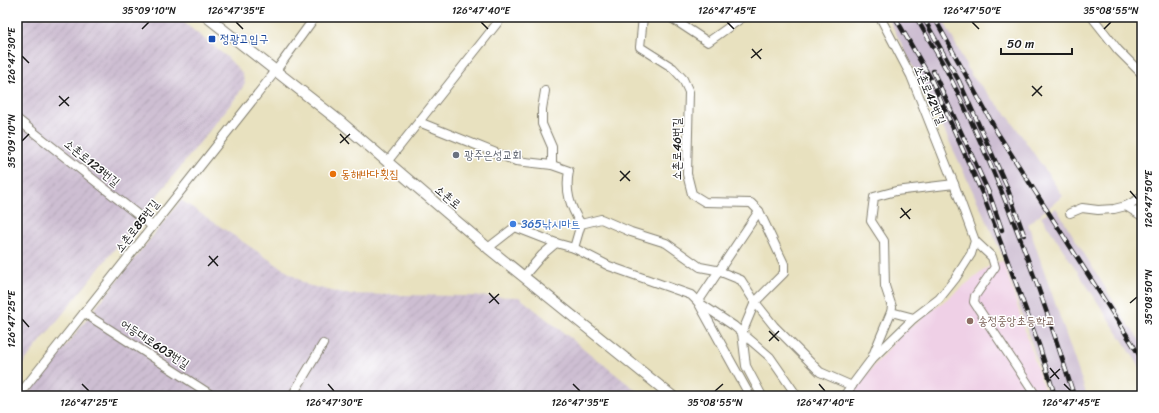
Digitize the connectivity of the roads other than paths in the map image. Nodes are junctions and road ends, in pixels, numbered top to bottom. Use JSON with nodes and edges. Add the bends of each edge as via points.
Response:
{"nodes":[{"id":1,"x":207,"y":17,"type":"edge"},
{"id":2,"x":316,"y":17,"type":"edge"},
{"id":3,"x":502,"y":17,"type":"edge"},
{"id":4,"x":643,"y":17,"type":"edge"},
{"id":5,"x":670,"y":17,"type":"edge"},
{"id":6,"x":743,"y":17,"type":"edge"},
{"id":7,"x":880,"y":17,"type":"edge"},
{"id":8,"x":1092,"y":17,"type":"edge"},
{"id":9,"x":275,"y":72,"type":"junction"},
{"id":10,"x":1142,"y":74,"type":"edge"},
{"id":11,"x":545,"y":92,"type":"dead end"},
{"id":12,"x":17,"y":119,"type":"edge"},
{"id":13,"x":419,"y":122,"type":"junction"},
{"id":14,"x":387,"y":162,"type":"junction"},
{"id":15,"x":552,"y":165,"type":"junction"},
{"id":16,"x":954,"y":184,"type":"junction"},
{"id":17,"x":1142,"y":197,"type":"edge"},
{"id":18,"x":1126,"y":206,"type":"junction"},
{"id":19,"x":759,"y":211,"type":"junction"},
{"id":20,"x":1070,"y":213,"type":"dead end"},
{"id":21,"x":1142,"y":216,"type":"edge"},
{"id":22,"x":581,"y":224,"type":"junction"},
{"id":23,"x":152,"y":226,"type":"junction"},
{"id":24,"x":975,"y":241,"type":"junction"},
{"id":25,"x":556,"y":243,"type":"junction"},
{"id":26,"x":488,"y":248,"type":"junction"},
{"id":27,"x":574,"y":248,"type":"junction"},
{"id":28,"x":718,"y":271,"type":"junction"},
{"id":29,"x":524,"y":276,"type":"junction"},
{"id":30,"x":698,"y":302,"type":"junction"},
{"id":31,"x":754,"y":302,"type":"junction"},
{"id":32,"x":891,"y":312,"type":"junction"},
{"id":33,"x":84,"y":313,"type":"junction"},
{"id":34,"x":914,"y":318,"type":"junction"},
{"id":35,"x":742,"y":332,"type":"junction"},
{"id":36,"x":323,"y":344,"type":"dead end"},
{"id":37,"x":871,"y":360,"type":"junction"},
{"id":38,"x":852,"y":386,"type":"junction"},
{"id":39,"x":18,"y":396,"type":"edge"},
{"id":40,"x":213,"y":396,"type":"edge"},
{"id":41,"x":292,"y":396,"type":"edge"},
{"id":42,"x":672,"y":396,"type":"edge"},
{"id":43,"x":750,"y":396,"type":"edge"},
{"id":44,"x":762,"y":396,"type":"edge"},
{"id":45,"x":797,"y":396,"type":"edge"},
{"id":46,"x":844,"y":396,"type":"edge"},
{"id":47,"x":1036,"y":396,"type":"edge"}],
"edges":[{"from":1,"to":9,"type":"street","name":"소촌로"},
{"from":2,"to":9,"type":"street","name":"소촌로85번길"},
{"from":3,"to":13,"type":"street"},
{"from":4,"to":19,"type":"street","name":"소촌로46번길","via":[[640,47],[673,68],[689,92],[687,174],[692,194],[704,202],[751,203]]},
{"from":5,"to":6,"type":"street","via":[[708,42]]},
{"from":7,"to":16,"type":"street","name":"소촌로42번길","via":[[911,76]]},
{"from":8,"to":10,"type":"street","via":[[1118,50]]},
{"from":9,"to":14,"type":"street","name":"소촌로","via":[[342,123]]},
{"from":9,"to":23,"type":"street","name":"소촌로85번길"},
{"from":11,"to":15,"type":"street","via":[[542,124],[552,147]]},
{"from":12,"to":23,"type":"street","name":"소촌로123번길"},
{"from":13,"to":14,"type":"street"},
{"from":13,"to":15,"type":"street","via":[[516,161]]},
{"from":14,"to":26,"type":"street","name":"소촌로"},
{"from":15,"to":22,"type":"street","via":[[569,171],[567,184],[571,209]]},
{"from":16,"to":24,"type":"street","name":"소촌로42번길"},
{"from":16,"to":32,"type":"street","via":[[896,191],[874,197],[871,221],[884,241],[885,286],[892,306]]},
{"from":17,"to":18,"type":"street"},
{"from":18,"to":20,"type":"street","via":[[1098,210],[1082,208]]},
{"from":18,"to":21,"type":"street"},
{"from":19,"to":28,"type":"street"},
{"from":19,"to":31,"type":"street","via":[[784,264],[784,273]]},
{"from":22,"to":27,"type":"street"},
{"from":22,"to":28,"type":"street","via":[[601,219],[666,243],[700,267]]},
{"from":23,"to":33,"type":"street","name":"소촌로85번길"},
{"from":24,"to":34,"type":"street","via":[[955,279],[939,300]]},
{"from":24,"to":47,"type":"street","via":[[992,257],[995,267],[975,296],[974,302]]},
{"from":25,"to":26,"type":"street","via":[[515,227]]},
{"from":25,"to":27,"type":"street"},
{"from":25,"to":29,"type":"street"},
{"from":26,"to":29,"type":"street","name":"소촌로"},
{"from":27,"to":30,"type":"street","via":[[609,266],[691,295]]},
{"from":28,"to":30,"type":"street"},
{"from":28,"to":31,"type":"street","via":[[741,280]]},
{"from":29,"to":42,"type":"street","name":"소촌로"},
{"from":30,"to":35,"type":"street"},
{"from":30,"to":43,"type":"street"},
{"from":31,"to":35,"type":"street"},
{"from":31,"to":38,"type":"street","via":[[820,372]]},
{"from":32,"to":34,"type":"street"},
{"from":32,"to":37,"type":"street"},
{"from":33,"to":39,"type":"street","name":"소촌로85번길"},
{"from":33,"to":40,"type":"street","name":"어등대로603번길"},
{"from":34,"to":37,"type":"street"},
{"from":35,"to":44,"type":"street","via":[[746,366]]},
{"from":35,"to":45,"type":"street","via":[[770,357]]},
{"from":36,"to":41,"type":"street"},
{"from":37,"to":38,"type":"street"},
{"from":38,"to":46,"type":"street"}]}
